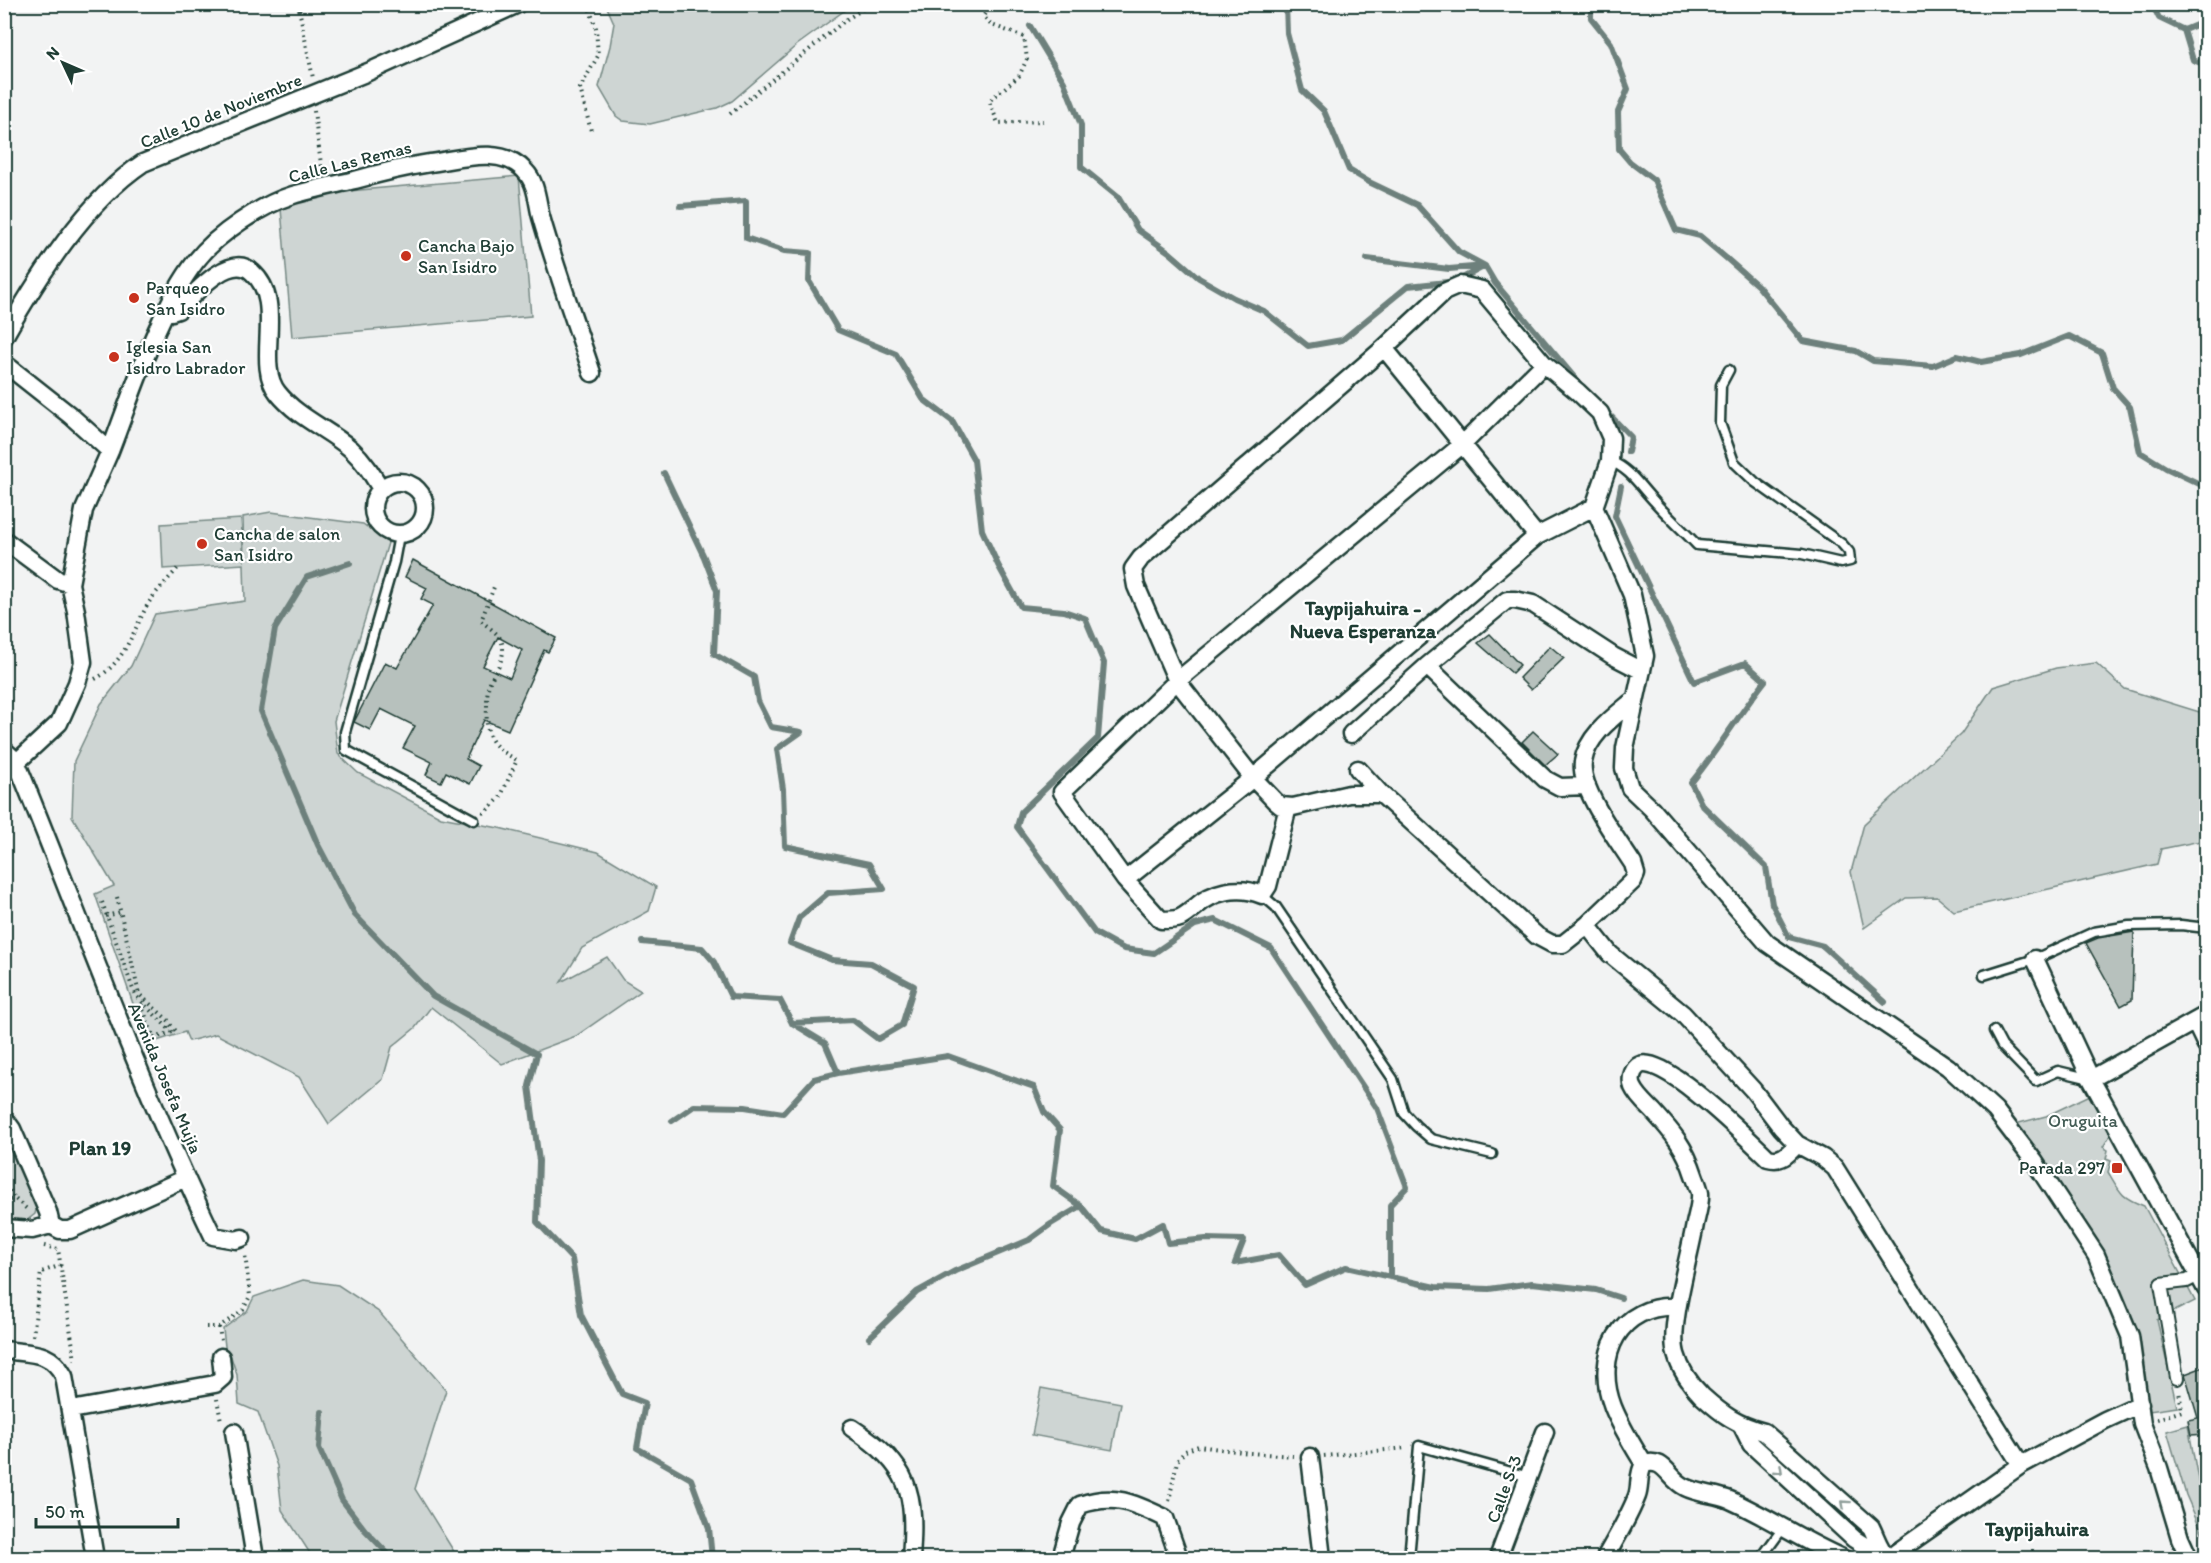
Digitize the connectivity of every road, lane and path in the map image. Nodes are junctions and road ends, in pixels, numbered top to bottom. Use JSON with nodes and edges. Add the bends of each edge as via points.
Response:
{"nodes":[{"id":1,"x":298,"y":4,"type":"edge"},
{"id":2,"x":518,"y":4,"type":"edge"},
{"id":3,"x":588,"y":4,"type":"edge"},
{"id":4,"x":871,"y":4,"type":"edge"},
{"id":5,"x":992,"y":4,"type":"edge"},
{"id":6,"x":314,"y":94,"type":"junction"},
{"id":7,"x":730,"y":114,"type":"dead end"},
{"id":8,"x":1043,"y":121,"type":"dead end"},
{"id":9,"x":591,"y":131,"type":"dead end"},
{"id":10,"x":324,"y":187,"type":"junction"},
{"id":11,"x":168,"y":311,"type":"junction"},
{"id":12,"x":4,"y":337,"type":"edge"},
{"id":13,"x":1384,"y":348,"type":"junction"},
{"id":14,"x":4,"y":363,"type":"edge"},
{"id":15,"x":1544,"y":364,"type":"junction"},
{"id":16,"x":1729,"y":370,"type":"dead end"},
{"id":17,"x":592,"y":373,"type":"dead end"},
{"id":18,"x":1462,"y":444,"type":"junction"},
{"id":19,"x":110,"y":451,"type":"junction"},
{"id":20,"x":1610,"y":461,"type":"junction"},
{"id":21,"x":381,"y":489,"type":"junction"},
{"id":22,"x":1593,"y":507,"type":"junction"},
{"id":23,"x":399,"y":534,"type":"junction"},
{"id":24,"x":1537,"y":536,"type":"junction"},
{"id":25,"x":4,"y":540,"type":"edge"},
{"id":26,"x":178,"y":568,"type":"dead end"},
{"id":27,"x":70,"y":584,"type":"junction"},
{"id":28,"x":494,"y":587,"type":"dead end"},
{"id":29,"x":1427,"y":666,"type":"junction"},
{"id":30,"x":1642,"y":671,"type":"junction"},
{"id":31,"x":1177,"y":681,"type":"junction"},
{"id":32,"x":77,"y":683,"type":"junction"},
{"id":33,"x":1635,"y":699,"type":"junction"},
{"id":34,"x":1351,"y":734,"type":"dead end"},
{"id":35,"x":10,"y":756,"type":"edge"},
{"id":36,"x":1358,"y":769,"type":"dead end"},
{"id":37,"x":4,"y":774,"type":"edge"},
{"id":38,"x":1253,"y":778,"type":"junction"},
{"id":39,"x":1587,"y":786,"type":"junction"},
{"id":40,"x":1381,"y":794,"type":"junction"},
{"id":41,"x":1288,"y":807,"type":"junction"},
{"id":42,"x":474,"y":820,"type":"joint"},
{"id":43,"x":1125,"y":880,"type":"junction"},
{"id":44,"x":1262,"y":895,"type":"junction"},
{"id":45,"x":117,"y":897,"type":"dead end"},
{"id":46,"x":102,"y":902,"type":"dead end"},
{"id":47,"x":121,"y":912,"type":"junction"},
{"id":48,"x":106,"y":916,"type":"junction"},
{"id":49,"x":1587,"y":925,"type":"junction"},
{"id":50,"x":2206,"y":928,"type":"edge"},
{"id":51,"x":2036,"y":959,"type":"junction"},
{"id":52,"x":1984,"y":975,"type":"dead end"},
{"id":53,"x":139,"y":999,"type":"junction"},
{"id":54,"x":127,"y":1000,"type":"dead end"},
{"id":55,"x":2201,"y":1018,"type":"edge"},
{"id":56,"x":1994,"y":1031,"type":"dead end"},
{"id":57,"x":172,"y":1032,"type":"junction"},
{"id":58,"x":2206,"y":1045,"type":"edge"},
{"id":59,"x":2091,"y":1079,"type":"junction"},
{"id":60,"x":4,"y":1118,"type":"edge"},
{"id":61,"x":1797,"y":1144,"type":"junction"},
{"id":62,"x":1492,"y":1154,"type":"dead end"},
{"id":63,"x":186,"y":1178,"type":"junction"},
{"id":64,"x":4,"y":1180,"type":"edge"},
{"id":65,"x":15,"y":1199,"type":"junction"},
{"id":66,"x":4,"y":1201,"type":"edge"},
{"id":67,"x":33,"y":1215,"type":"dead end"},
{"id":68,"x":51,"y":1225,"type":"junction"},
{"id":69,"x":4,"y":1228,"type":"edge"},
{"id":70,"x":242,"y":1238,"type":"joint"},
{"id":71,"x":43,"y":1246,"type":"dead end"},
{"id":72,"x":62,"y":1265,"type":"junction"},
{"id":73,"x":2203,"y":1282,"type":"edge"},
{"id":74,"x":1677,"y":1307,"type":"junction"},
{"id":75,"x":206,"y":1327,"type":"dead end"},
{"id":76,"x":32,"y":1339,"type":"dead end"},
{"id":77,"x":4,"y":1350,"type":"edge"},
{"id":78,"x":220,"y":1357,"type":"dead end"},
{"id":79,"x":76,"y":1372,"type":"dead end"},
{"id":80,"x":2177,"y":1378,"type":"dead end"},
{"id":81,"x":216,"y":1392,"type":"dead end"},
{"id":82,"x":2140,"y":1404,"type":"junction"},
{"id":83,"x":71,"y":1410,"type":"junction"},
{"id":84,"x":2182,"y":1411,"type":"dead end"},
{"id":85,"x":2142,"y":1424,"type":"junction"},
{"id":86,"x":852,"y":1428,"type":"dead end"},
{"id":87,"x":228,"y":1430,"type":"joint"},
{"id":88,"x":1545,"y":1432,"type":"dead end"},
{"id":89,"x":1419,"y":1446,"type":"junction"},
{"id":90,"x":1310,"y":1457,"type":"junction"},
{"id":91,"x":1644,"y":1464,"type":"junction"},
{"id":92,"x":2021,"y":1465,"type":"junction"},
{"id":93,"x":1529,"y":1477,"type":"junction"},
{"id":94,"x":1165,"y":1518,"type":"junction"},
{"id":95,"x":1783,"y":1528,"type":"junction"},
{"id":96,"x":1886,"y":1555,"type":"edge"},
{"id":97,"x":95,"y":1558,"type":"edge"},
{"id":98,"x":255,"y":1558,"type":"edge"},
{"id":99,"x":911,"y":1558,"type":"edge"},
{"id":100,"x":1061,"y":1558,"type":"edge"},
{"id":101,"x":1179,"y":1558,"type":"edge"},
{"id":102,"x":1322,"y":1558,"type":"edge"},
{"id":103,"x":1409,"y":1558,"type":"edge"},
{"id":104,"x":1498,"y":1558,"type":"edge"},
{"id":105,"x":1605,"y":1558,"type":"edge"},
{"id":106,"x":1761,"y":1558,"type":"edge"},
{"id":107,"x":1842,"y":1558,"type":"edge"},
{"id":108,"x":2189,"y":1558,"type":"edge"}],
"edges":[{"from":1,"to":6,"type":"path"},
{"from":2,"to":6,"type":"street","name":"Calle 10 de Noviembre"},
{"from":3,"to":9,"type":"path","via":[[596,28],[597,56],[580,88]]},
{"from":4,"to":7,"type":"path"},
{"from":5,"to":8,"type":"path","via":[[983,16],[992,25],[1024,37],[1027,59],[1019,76],[988,101],[998,123]]},
{"from":6,"to":10,"type":"path"},
{"from":6,"to":12,"type":"street","name":"Calle 10 de Noviembre","via":[[143,163],[125,175],[56,253]]},
{"from":10,"to":11,"type":"street","name":"Calle Las Remas","via":[[291,196],[251,215],[220,238],[181,283]]},
{"from":10,"to":17,"type":"street","name":"Calle Las Remas","via":[[408,166],[485,155],[515,162],[533,182]]},
{"from":11,"to":19,"type":"street","name":"Calle Las Remas"},
{"from":11,"to":21,"type":"street","via":[[178,310],[224,270],[246,267],[252,271],[263,284],[268,302],[270,375],[276,392],[349,448],[367,465]]},
{"from":13,"to":15,"type":"street","via":[[1444,292],[1460,285],[1482,290]]},
{"from":13,"to":18,"type":"street"},
{"from":13,"to":31,"type":"street","via":[[1133,569],[1136,586]]},
{"from":14,"to":19,"type":"street"},
{"from":15,"to":18,"type":"street"},
{"from":15,"to":20,"type":"street","via":[[1600,413],[1611,438]]},
{"from":16,"to":20,"type":"lane","via":[[1721,385],[1720,423],[1734,462],[1755,482],[1842,544],[1850,561],[1696,545],[1634,477]]},
{"from":18,"to":24,"type":"street"},
{"from":18,"to":31,"type":"street"},
{"from":19,"to":27,"type":"street","via":[[84,510]]},
{"from":20,"to":22,"type":"street"},
{"from":21,"to":23,"type":"street","via":[[373,505],[377,522]]},
{"from":21,"to":23,"type":"street","via":[[405,482],[424,498],[422,523]]},
{"from":22,"to":24,"type":"street"},
{"from":22,"to":30,"type":"street","via":[[1632,595],[1645,656]]},
{"from":23,"to":42,"type":"lane","via":[[345,732],[346,750]]},
{"from":24,"to":38,"type":"street"},
{"from":25,"to":27,"type":"street","via":[[58,580]]},
{"from":26,"to":32,"type":"path","via":[[150,602],[125,651],[100,676],[86,684]]},
{"from":27,"to":32,"type":"street","via":[[83,662]]},
{"from":28,"to":42,"type":"path","via":[[481,621],[501,639],[503,650],[502,661],[488,687],[486,726],[491,741],[517,760],[500,798]]},
{"from":29,"to":30,"type":"street","via":[[1507,600],[1515,600],[1533,604]]},
{"from":29,"to":34,"type":"street"},
{"from":29,"to":39,"type":"street","via":[[1545,779],[1560,788]]},
{"from":30,"to":33,"type":"street"},
{"from":31,"to":38,"type":"street"},
{"from":31,"to":43,"type":"street","via":[[1062,792]]},
{"from":32,"to":35,"type":"street","via":[[59,723]]},
{"from":33,"to":39,"type":"street","via":[[1589,746],[1583,763]]},
{"from":33,"to":82,"type":"street","via":[[1625,748],[1624,768],[1630,788],[1767,943],[1948,1067],[1995,1110],[2096,1255],[2130,1335]]},
{"from":35,"to":37,"type":"street"},
{"from":35,"to":63,"type":"street","name":"Avenida Josefa Mujía","via":[[78,911],[136,1064]]},
{"from":36,"to":40,"type":"street"},
{"from":38,"to":41,"type":"street","via":[[1281,806]]},
{"from":38,"to":43,"type":"street"},
{"from":39,"to":49,"type":"street","via":[[1634,864],[1636,874]]},
{"from":40,"to":41,"type":"street","via":[[1349,794]]},
{"from":40,"to":49,"type":"street","via":[[1537,936],[1552,944],[1563,944]]},
{"from":41,"to":44,"type":"street","via":[[1268,886]]},
{"from":43,"to":44,"type":"street","via":[[1161,920],[1179,919],[1221,891]]},
{"from":44,"to":62,"type":"lane","via":[[1276,907],[1393,1079],[1404,1113],[1431,1139]]},
{"from":45,"to":47,"type":"path"},
{"from":46,"to":48,"type":"path"},
{"from":47,"to":48,"type":"path"},
{"from":47,"to":57,"type":"path","via":[[140,994],[169,1021],[176,1031]]},
{"from":48,"to":53,"type":"path"},
{"from":49,"to":61,"type":"street","via":[[1610,954],[1683,1014]]},
{"from":50,"to":51,"type":"lane","via":[[2139,926],[2094,932]]},
{"from":51,"to":52,"type":"lane"},
{"from":51,"to":59,"type":"street"},
{"from":53,"to":54,"type":"path"},
{"from":53,"to":57,"type":"path"},
{"from":53,"to":57,"type":"path","via":[[154,1038]]},
{"from":55,"to":58,"type":"street"},
{"from":55,"to":59,"type":"street"},
{"from":56,"to":59,"type":"lane","via":[[2036,1081],[2058,1071]]},
{"from":59,"to":73,"type":"street"},
{"from":60,"to":68,"type":"street"},
{"from":61,"to":74,"type":"street","via":[[1782,1158],[1768,1158],[1703,1098],[1665,1071],[1650,1064],[1635,1068],[1632,1085],[1688,1154],[1700,1193]]},
{"from":61,"to":92,"type":"street","via":[[1835,1168]]},
{"from":63,"to":68,"type":"street","name":"Avenida Josefa Mujía","via":[[70,1230]]},
{"from":63,"to":70,"type":"street","via":[[213,1236]]},
{"from":64,"to":65,"type":"path"},
{"from":65,"to":66,"type":"path"},
{"from":65,"to":67,"type":"path"},
{"from":68,"to":69,"type":"street","name":"Avenida Josefa Mujía","via":[[32,1230]]},
{"from":70,"to":75,"type":"path","via":[[250,1296],[243,1310],[219,1327]]},
{"from":71,"to":72,"type":"path","via":[[58,1249]]},
{"from":72,"to":76,"type":"path","via":[[41,1272]]},
{"from":72,"to":79,"type":"path"},
{"from":73,"to":80,"type":"street","via":[[2161,1284]]},
{"from":74,"to":91,"type":"street","via":[[1648,1309],[1630,1319],[1617,1334],[1609,1356],[1608,1382],[1613,1406]]},
{"from":74,"to":96,"type":"street","via":[[1675,1353],[1697,1390],[1742,1426],[1751,1444],[1854,1539]]},
{"from":77,"to":83,"type":"street","via":[[52,1359],[64,1376]]},
{"from":78,"to":83,"type":"street","via":[[223,1377],[215,1384]]},
{"from":81,"to":87,"type":"path"},
{"from":82,"to":85,"type":"street"},
{"from":82,"to":92,"type":"street"},
{"from":83,"to":97,"type":"street"},
{"from":84,"to":85,"type":"path"},
{"from":85,"to":108,"type":"street"},
{"from":86,"to":99,"type":"street","via":[[898,1467],[908,1487],[914,1524]]},
{"from":87,"to":98,"type":"street"},
{"from":88,"to":93,"type":"street","name":"Calle S-3"},
{"from":89,"to":90,"type":"path"},
{"from":89,"to":93,"type":"lane"},
{"from":89,"to":103,"type":"lane"},
{"from":90,"to":94,"type":"path","via":[[1198,1446],[1185,1451],[1176,1461]]},
{"from":90,"to":102,"type":"street"},
{"from":91,"to":95,"type":"street","via":[[1660,1464],[1685,1487],[1728,1499]]},
{"from":91,"to":105,"type":"street","via":[[1639,1492]]},
{"from":92,"to":96,"type":"street","via":[[1897,1552]]},
{"from":93,"to":104,"type":"street","name":"Calle S-3"},
{"from":94,"to":100,"type":"street","via":[[1114,1498],[1080,1505]]},
{"from":94,"to":101,"type":"street"},
{"from":95,"to":106,"type":"lane"},
{"from":95,"to":107,"type":"street"}]}
